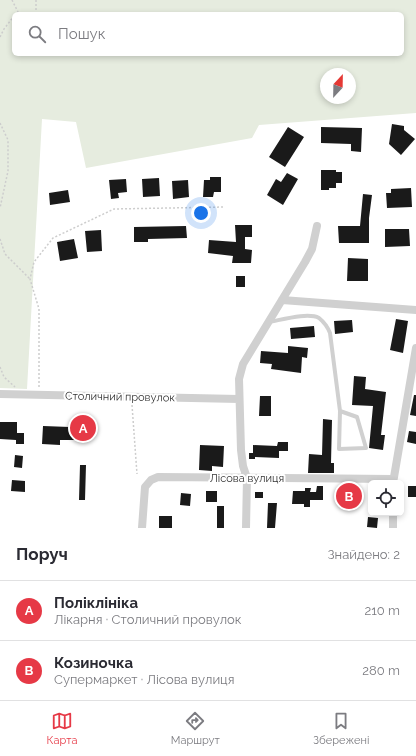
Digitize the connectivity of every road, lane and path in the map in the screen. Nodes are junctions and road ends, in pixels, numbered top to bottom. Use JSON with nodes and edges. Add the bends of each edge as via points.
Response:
{"nodes":[{"id":1,"x":12,"y":0,"type":"edge"},
{"id":2,"x":36,"y":0,"type":"edge"},
{"id":3,"x":18,"y":12,"type":"edge"},
{"id":4,"x":36,"y":12,"type":"edge"},
{"id":5,"x":12,"y":19,"type":"edge"},
{"id":6,"x":0,"y":37,"type":"edge"},
{"id":7,"x":0,"y":123,"type":"edge"},
{"id":8,"x":224,"y":207,"type":"dead end"},
{"id":9,"x":0,"y":208,"type":"edge"},
{"id":10,"x":317,"y":226,"type":"dead end"},
{"id":11,"x":0,"y":239,"type":"edge"},
{"id":12,"x":0,"y":252,"type":"edge"},
{"id":13,"x":5,"y":254,"type":"junction"},
{"id":14,"x":30,"y":279,"type":"junction"},
{"id":15,"x":282,"y":300,"type":"junction"},
{"id":16,"x":416,"y":310,"type":"edge"},
{"id":17,"x":268,"y":322,"type":"junction"},
{"id":18,"x":416,"y":348,"type":"edge"},
{"id":19,"x":0,"y":367,"type":"edge"},
{"id":20,"x":0,"y":394,"type":"edge"},
{"id":21,"x":26,"y":395,"type":"junction"},
{"id":22,"x":39,"y":395,"type":"junction"},
{"id":23,"x":239,"y":399,"type":"junction"},
{"id":24,"x":132,"y":405,"type":"dead end"},
{"id":25,"x":340,"y":412,"type":"junction"},
{"id":26,"x":137,"y":474,"type":"dead end"},
{"id":27,"x":247,"y":478,"type":"junction"},
{"id":28,"x":368,"y":480,"type":"edge"},
{"id":29,"x":393,"y":480,"type":"edge"},
{"id":30,"x":393,"y":516,"type":"edge"},
{"id":31,"x":142,"y":528,"type":"edge"},
{"id":32,"x":246,"y":528,"type":"edge"},
{"id":33,"x":393,"y":528,"type":"edge"}],
"edges":[{"from":1,"to":3,"type":"path"},
{"from":2,"to":4,"type":"path"},
{"from":5,"to":6,"type":"path"},
{"from":7,"to":9,"type":"path","via":[[8,140],[8,171]]},
{"from":8,"to":14,"type":"path","via":[[114,209],[53,238],[34,262]]},
{"from":10,"to":15,"type":"street","via":[[312,248]]},
{"from":11,"to":13,"type":"path"},
{"from":12,"to":13,"type":"path"},
{"from":13,"to":14,"type":"path"},
{"from":14,"to":22,"type":"path","via":[[39,309]]},
{"from":15,"to":16,"type":"street"},
{"from":15,"to":17,"type":"street"},
{"from":17,"to":23,"type":"street","via":[[240,371]]},
{"from":17,"to":25,"type":"lane","via":[[310,316],[319,318],[327,326]]},
{"from":18,"to":29,"type":"street"},
{"from":19,"to":21,"type":"path","via":[[4,377]]},
{"from":20,"to":21,"type":"street","name":"Столичний провулок"},
{"from":21,"to":22,"type":"street","name":"Столичний провулок"},
{"from":22,"to":23,"type":"street","name":"Столичний провулок"},
{"from":23,"to":27,"type":"street","via":[[241,450]]},
{"from":24,"to":26,"type":"path"},
{"from":25,"to":25,"type":"lane","via":[[339,449],[366,448],[357,417]]},
{"from":27,"to":28,"type":"street","name":"Лісова вулиця"},
{"from":27,"to":31,"type":"street","name":"Лісова вулиця","via":[[151,480],[145,487]]},
{"from":27,"to":32,"type":"street"},
{"from":30,"to":33,"type":"street"}]}
